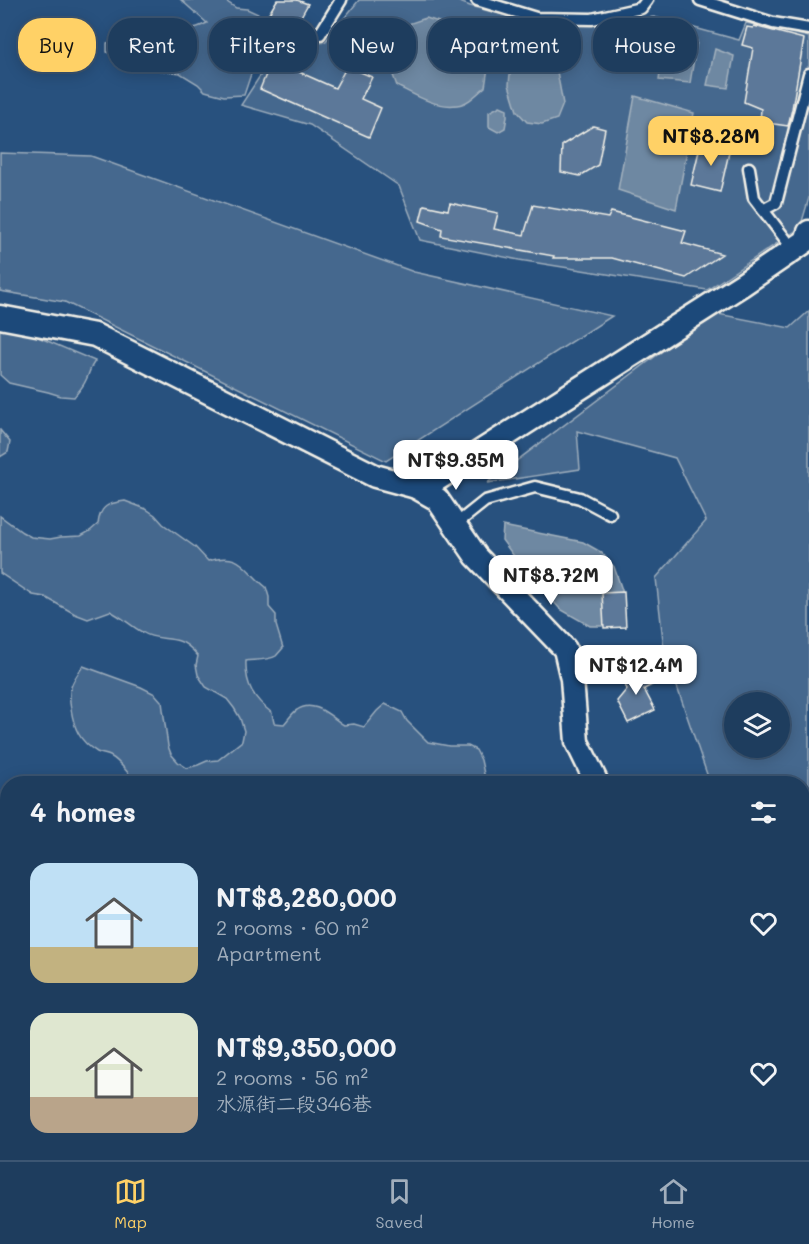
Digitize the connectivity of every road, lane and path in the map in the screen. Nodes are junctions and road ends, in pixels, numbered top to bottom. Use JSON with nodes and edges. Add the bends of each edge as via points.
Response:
{"nodes":[{"id":1,"x":341,"y":0,"type":"edge"},
{"id":2,"x":477,"y":0,"type":"edge"},
{"id":3,"x":647,"y":0,"type":"edge"},
{"id":4,"x":700,"y":0,"type":"edge"},
{"id":5,"x":809,"y":28,"type":"edge"},
{"id":6,"x":317,"y":33,"type":"edge"},
{"id":7,"x":809,"y":74,"type":"edge"},
{"id":8,"x":749,"y":168,"type":"dead end"},
{"id":9,"x":764,"y":210,"type":"junction"},
{"id":10,"x":804,"y":240,"type":"edge"},
{"id":11,"x":0,"y":317,"type":"edge"},
{"id":12,"x":416,"y":487,"type":"junction"},
{"id":13,"x":610,"y":514,"type":"dead end"},
{"id":14,"x":455,"y":525,"type":"junction"},
{"id":15,"x":594,"y":776,"type":"edge"}],
"edges":[{"from":1,"to":6,"type":"lane"},
{"from":2,"to":3,"type":"lane","via":[[536,18],[592,19],[641,8]]},
{"from":4,"to":5,"type":"lane","via":[[773,23]]},
{"from":7,"to":9,"type":"lane","via":[[776,203]]},
{"from":8,"to":9,"type":"lane","via":[[754,198]]},
{"from":9,"to":10,"type":"lane"},
{"from":10,"to":12,"type":"street","via":[[743,284],[436,480]]},
{"from":11,"to":12,"type":"street","via":[[95,335],[375,476]]},
{"from":12,"to":14,"type":"street","via":[[437,499]]},
{"from":13,"to":14,"type":"lane","via":[[580,498],[535,487],[484,501]]},
{"from":14,"to":15,"type":"street","via":[[476,556],[565,649],[572,679],[577,742]]}]}
